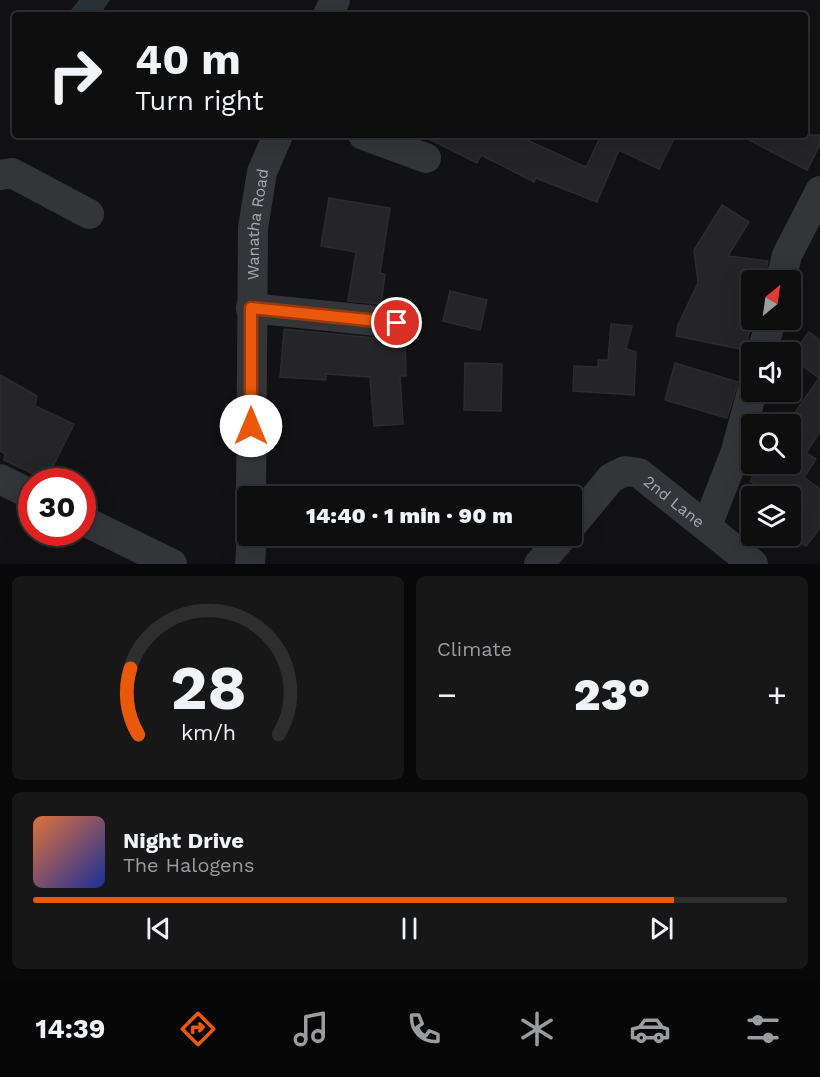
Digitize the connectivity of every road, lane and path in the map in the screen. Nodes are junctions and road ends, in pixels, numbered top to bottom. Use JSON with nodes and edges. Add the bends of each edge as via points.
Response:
{"nodes":[{"id":1,"x":277,"y":138,"type":"edge"},
{"id":2,"x":371,"y":138,"type":"edge"},
{"id":3,"x":426,"y":158,"type":"dead end"},
{"id":4,"x":0,"y":175,"type":"edge"},
{"id":5,"x":820,"y":191,"type":"edge"},
{"id":6,"x":89,"y":214,"type":"dead end"},
{"id":7,"x":784,"y":270,"type":"edge"},
{"id":8,"x":251,"y":308,"type":"junction"},
{"id":9,"x":397,"y":323,"type":"dead end"},
{"id":10,"x":749,"y":402,"type":"edge"},
{"id":11,"x":0,"y":479,"type":"edge"},
{"id":12,"x":252,"y":486,"type":"edge"},
{"id":13,"x":18,"y":488,"type":"edge"},
{"id":14,"x":582,"y":513,"type":"edge"},
{"id":15,"x":706,"y":526,"type":"junction"},
{"id":16,"x":96,"y":527,"type":"edge"},
{"id":17,"x":251,"y":546,"type":"edge"},
{"id":18,"x":554,"y":546,"type":"edge"},
{"id":19,"x":171,"y":564,"type":"edge"},
{"id":20,"x":250,"y":564,"type":"edge"},
{"id":21,"x":539,"y":564,"type":"edge"},
{"id":22,"x":753,"y":564,"type":"edge"}],
"edges":[{"from":1,"to":8,"type":"street","name":"Wanatha Road","via":[[262,172],[253,228]]},
{"from":2,"to":3,"type":"street"},
{"from":4,"to":6,"type":"street","via":[[12,174]]},
{"from":5,"to":7,"type":"street"},
{"from":8,"to":9,"type":"street"},
{"from":8,"to":12,"type":"street","name":"Wanatha Road"},
{"from":10,"to":15,"type":"street","via":[[735,454]]},
{"from":11,"to":13,"type":"street"},
{"from":14,"to":15,"type":"street","name":"2nd Lane","via":[[611,478],[625,471],[639,473]]},
{"from":15,"to":22,"type":"street","name":"2nd Lane"},
{"from":16,"to":19,"type":"street"},
{"from":17,"to":20,"type":"street"},
{"from":18,"to":21,"type":"street"}]}
